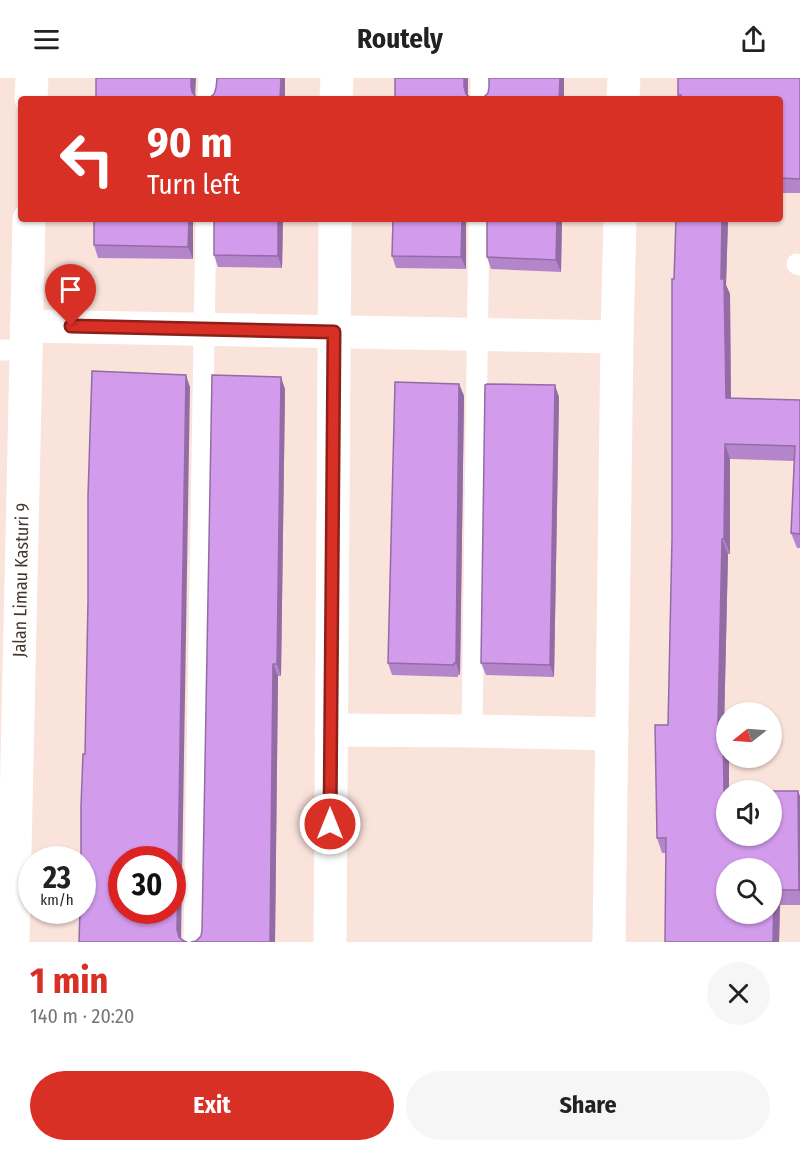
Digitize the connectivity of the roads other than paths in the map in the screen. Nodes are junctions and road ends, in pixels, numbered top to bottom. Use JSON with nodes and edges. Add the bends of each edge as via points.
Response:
{"nodes":[{"id":1,"x":32,"y":78,"type":"edge"},
{"id":2,"x":209,"y":78,"type":"edge"},
{"id":3,"x":337,"y":78,"type":"edge"},
{"id":4,"x":482,"y":78,"type":"edge"},
{"id":5,"x":624,"y":78,"type":"edge"},
{"id":6,"x":31,"y":96,"type":"edge"},
{"id":7,"x":208,"y":96,"type":"edge"},
{"id":8,"x":336,"y":96,"type":"edge"},
{"id":9,"x":481,"y":96,"type":"edge"},
{"id":10,"x":624,"y":96,"type":"edge"},
{"id":11,"x":29,"y":222,"type":"edge"},
{"id":12,"x":206,"y":222,"type":"edge"},
{"id":13,"x":335,"y":222,"type":"edge"},
{"id":14,"x":480,"y":222,"type":"edge"},
{"id":15,"x":620,"y":222,"type":"edge"},
{"id":16,"x":205,"y":329,"type":"junction"},
{"id":17,"x":334,"y":332,"type":"junction"},
{"id":18,"x":478,"y":334,"type":"junction"},
{"id":19,"x":617,"y":337,"type":"junction"},
{"id":20,"x":17,"y":342,"type":"edge"},
{"id":21,"x":331,"y":730,"type":"junction"},
{"id":22,"x":472,"y":731,"type":"junction"},
{"id":23,"x":612,"y":734,"type":"junction"},
{"id":24,"x":13,"y":942,"type":"edge"},
{"id":25,"x":194,"y":942,"type":"edge"},
{"id":26,"x":330,"y":942,"type":"edge"},
{"id":27,"x":609,"y":942,"type":"edge"}],
"edges":[{"from":1,"to":6,"type":"street"},
{"from":2,"to":7,"type":"lane"},
{"from":3,"to":8,"type":"street"},
{"from":4,"to":9,"type":"lane"},
{"from":5,"to":10,"type":"street"},
{"from":11,"to":20,"type":"street","name":"Jalan Limau Kasturi 9"},
{"from":12,"to":16,"type":"lane"},
{"from":13,"to":17,"type":"street"},
{"from":14,"to":18,"type":"lane"},
{"from":15,"to":19,"type":"street"},
{"from":16,"to":17,"type":"street"},
{"from":16,"to":20,"type":"street"},
{"from":16,"to":25,"type":"lane"},
{"from":17,"to":18,"type":"street"},
{"from":17,"to":21,"type":"street"},
{"from":18,"to":19,"type":"street"},
{"from":18,"to":22,"type":"lane"},
{"from":19,"to":23,"type":"street"},
{"from":20,"to":24,"type":"street","name":"Jalan Limau Kasturi 9"},
{"from":21,"to":22,"type":"street"},
{"from":21,"to":26,"type":"street"},
{"from":22,"to":23,"type":"street"},
{"from":23,"to":27,"type":"street"}]}
